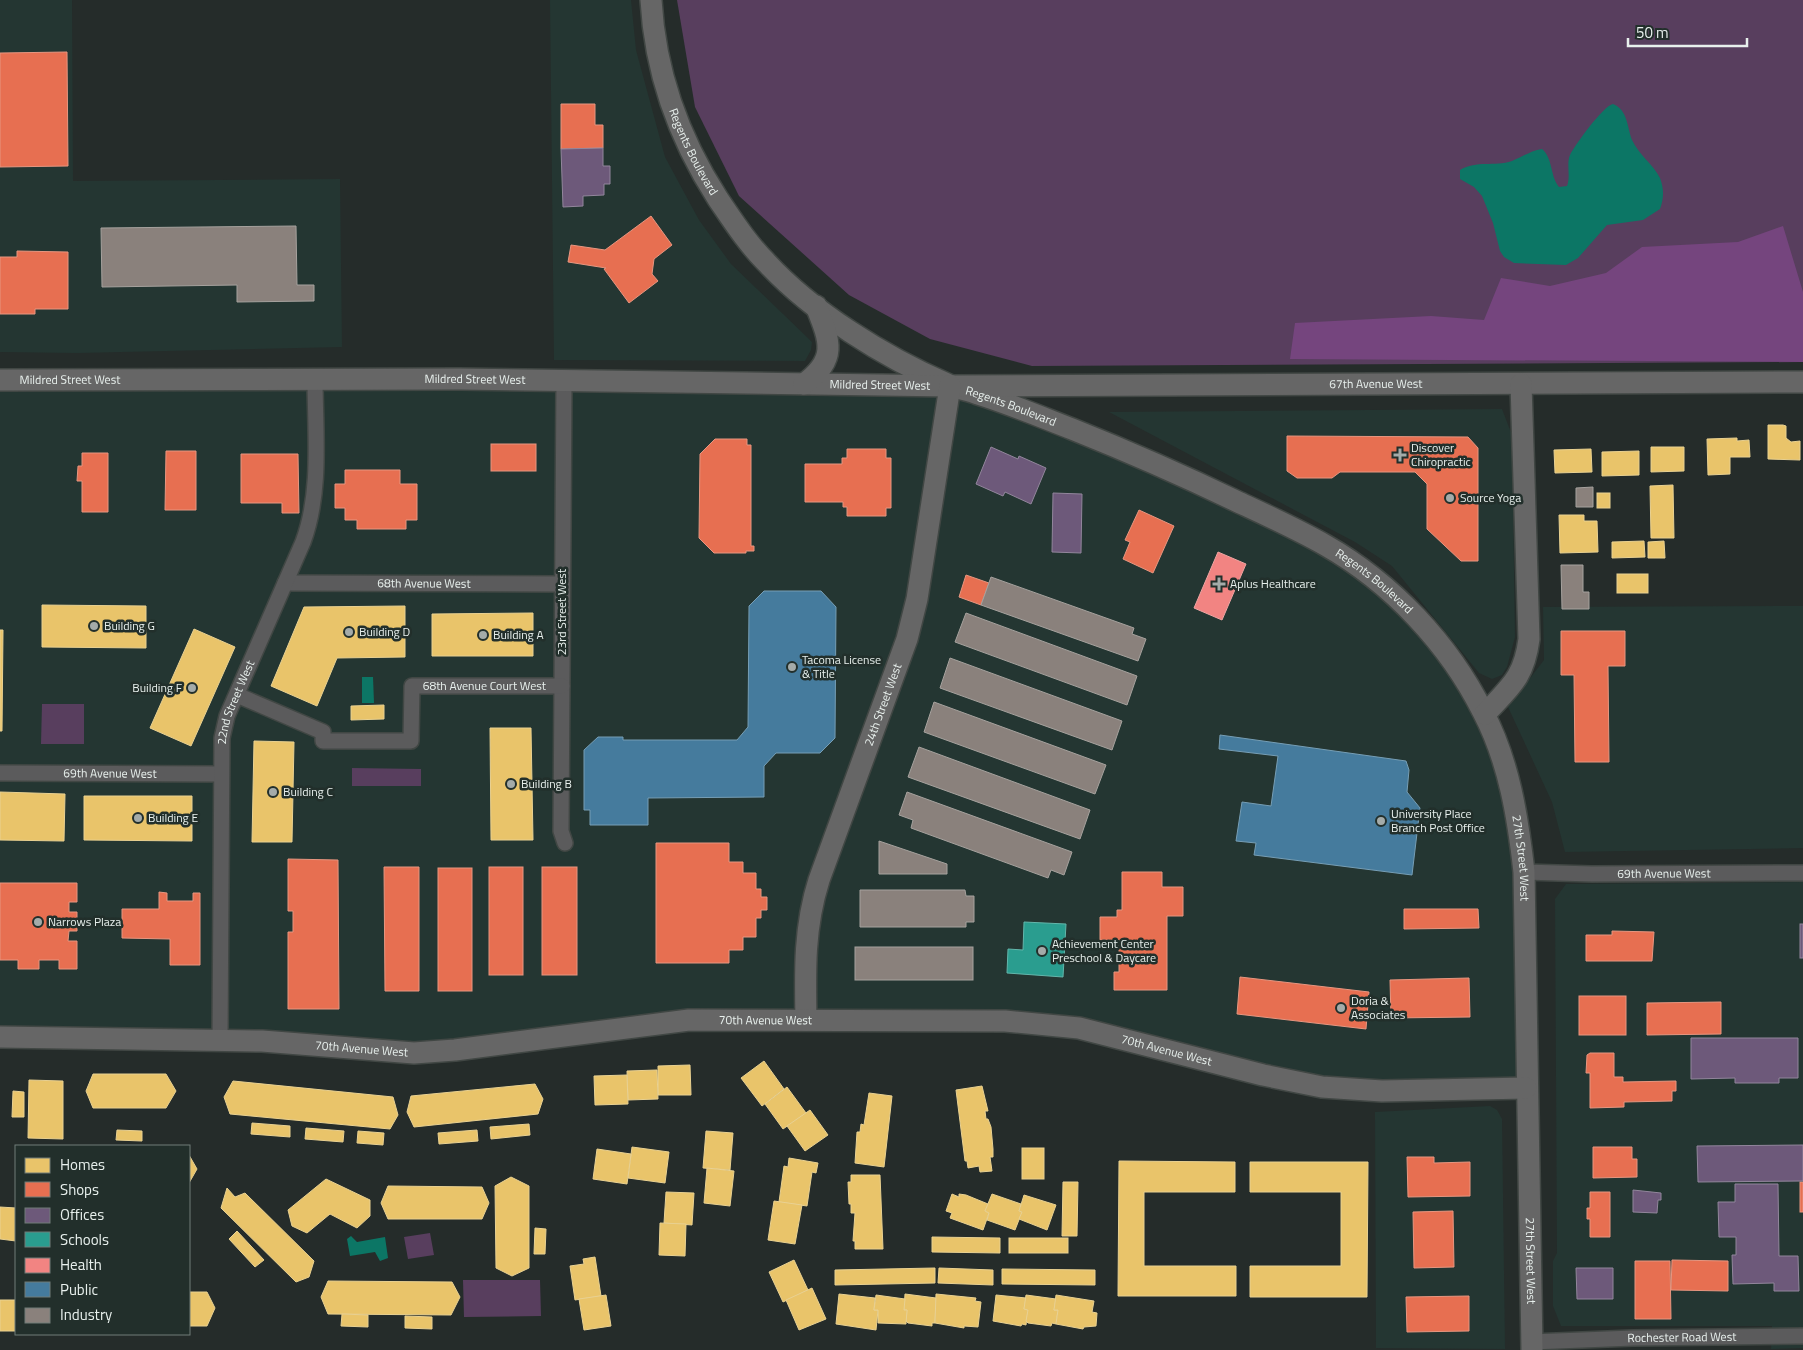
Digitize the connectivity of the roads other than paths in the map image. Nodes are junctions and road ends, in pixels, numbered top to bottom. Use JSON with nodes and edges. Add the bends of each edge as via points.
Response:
{"nodes":[{"id":1,"x":651,"y":0,"type":"edge"},
{"id":2,"x":816,"y":306,"type":"junction"},
{"id":3,"x":315,"y":378,"type":"junction"},
{"id":4,"x":0,"y":380,"type":"edge"},
{"id":5,"x":564,"y":381,"type":"junction"},
{"id":6,"x":1803,"y":382,"type":"edge"},
{"id":7,"x":804,"y":384,"type":"junction"},
{"id":8,"x":1521,"y":384,"type":"junction"},
{"id":9,"x":950,"y":386,"type":"junction"},
{"id":10,"x":285,"y":583,"type":"junction"},
{"id":11,"x":562,"y":584,"type":"junction"},
{"id":12,"x":562,"y":686,"type":"junction"},
{"id":13,"x":237,"y":695,"type":"junction"},
{"id":14,"x":1485,"y":714,"type":"junction"},
{"id":15,"x":0,"y":772,"type":"edge"},
{"id":16,"x":220,"y":774,"type":"junction"},
{"id":17,"x":565,"y":843,"type":"dead end"},
{"id":18,"x":1524,"y":872,"type":"junction"},
{"id":19,"x":1803,"y":873,"type":"edge"},
{"id":20,"x":806,"y":1020,"type":"junction"},
{"id":21,"x":0,"y":1037,"type":"edge"},
{"id":22,"x":220,"y":1040,"type":"junction"},
{"id":23,"x":1526,"y":1088,"type":"junction"},
{"id":24,"x":1803,"y":1336,"type":"edge"},
{"id":25,"x":1532,"y":1346,"type":"edge"}],
"edges":[{"from":1,"to":2,"type":"street","name":"Regents Boulevard","via":[[654,42],[664,84],[675,118],[702,174],[740,233],[765,262]]},
{"from":2,"to":7,"type":"street","via":[[828,336],[829,350],[822,369]]},
{"from":2,"to":9,"type":"street","name":"Regents Boulevard","via":[[876,346]]},
{"from":3,"to":4,"type":"street","name":"Mildred Street West"},
{"from":3,"to":5,"type":"street","name":"Mildred Street West"},
{"from":3,"to":10,"type":"street","name":"22nd Street West","via":[[313,507],[306,534]]},
{"from":5,"to":7,"type":"street","name":"Mildred Street West"},
{"from":5,"to":11,"type":"street","name":"23rd Street West"},
{"from":6,"to":8,"type":"street","name":"67th Avenue West"},
{"from":7,"to":9,"type":"street","name":"Mildred Street West"},
{"from":8,"to":9,"type":"street","name":"67th Avenue West"},
{"from":8,"to":14,"type":"street","via":[[1529,639],[1520,674]]},
{"from":9,"to":14,"type":"street","name":"Regents Boulevard","via":[[1069,428],[1189,478],[1326,546],[1360,567],[1425,627],[1466,682]]},
{"from":9,"to":20,"type":"street","name":"24th Street West","via":[[918,592],[907,640],[808,916]]},
{"from":10,"to":11,"type":"street","name":"68th Avenue West"},
{"from":10,"to":13,"type":"street","name":"22nd Street West"},
{"from":11,"to":12,"type":"street","name":"23rd Street West"},
{"from":12,"to":13,"type":"street","name":"68th Avenue Court West","via":[[412,686],[411,741],[323,741],[323,732]]},
{"from":12,"to":17,"type":"street","name":"23rd Street West","via":[[561,831]]},
{"from":13,"to":16,"type":"street","name":"22nd Street West","via":[[224,727]]},
{"from":14,"to":18,"type":"street","name":"27th Street West","via":[[1512,794]]},
{"from":15,"to":16,"type":"street","name":"69th Avenue West"},
{"from":16,"to":22,"type":"street","name":"22nd Street West"},
{"from":18,"to":19,"type":"street","name":"69th Avenue West"},
{"from":18,"to":23,"type":"street","name":"27th Street West"},
{"from":20,"to":22,"type":"street","name":"70th Avenue West","via":[[689,1020],[414,1053],[309,1043]]},
{"from":20,"to":23,"type":"street","name":"70th Avenue West","via":[[1053,1024],[1322,1087],[1382,1091]]},
{"from":21,"to":22,"type":"street","name":"70th Avenue West"},
{"from":23,"to":25,"type":"street","name":"27th Street West"},
{"from":24,"to":25,"type":"street","name":"Rochester Road West","via":[[1633,1338]]}]}
